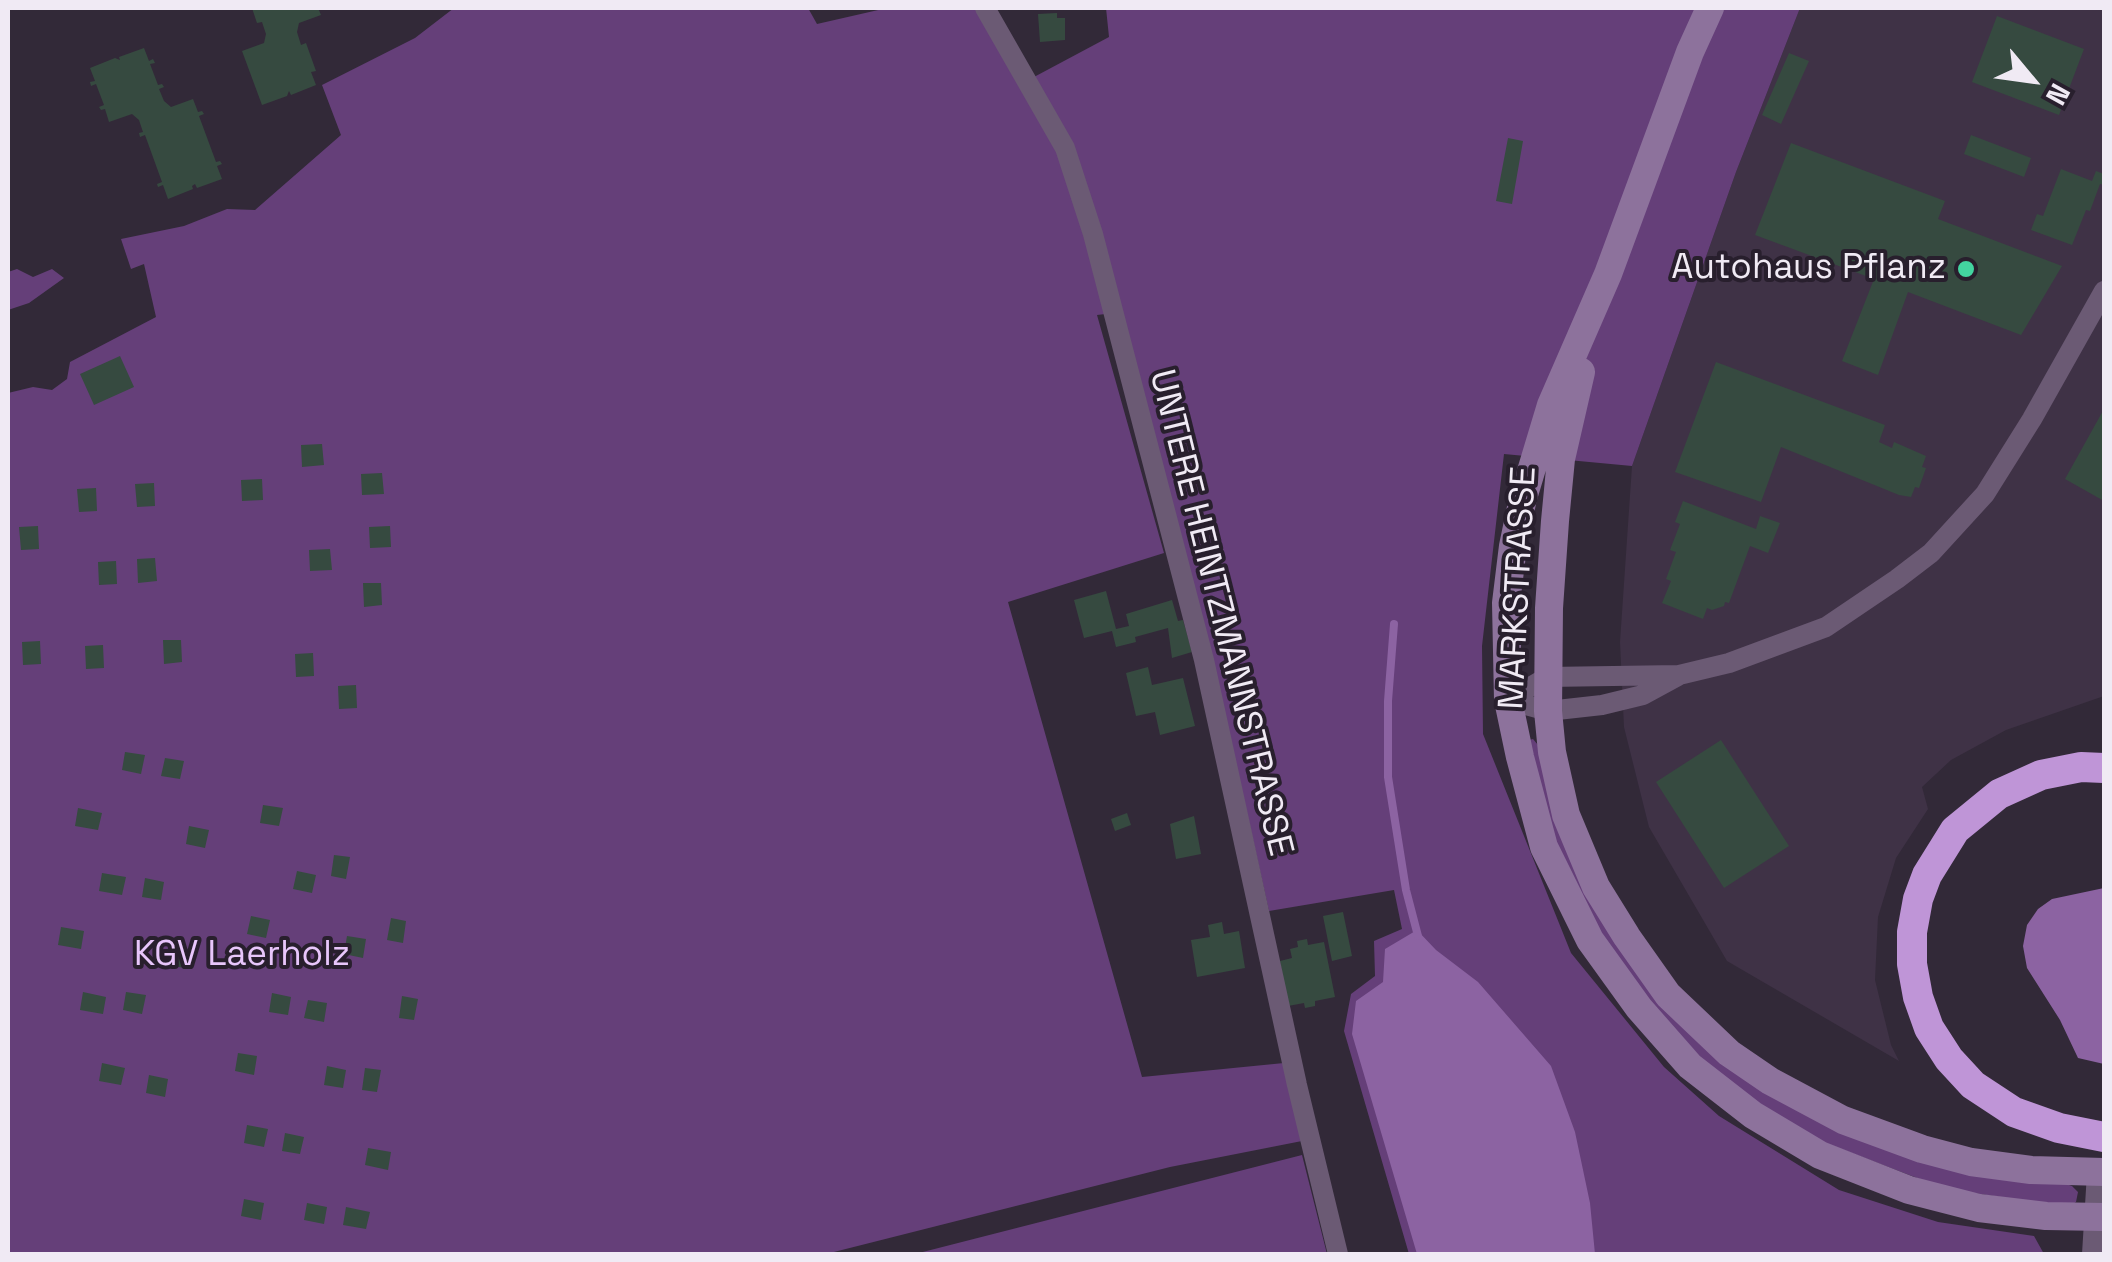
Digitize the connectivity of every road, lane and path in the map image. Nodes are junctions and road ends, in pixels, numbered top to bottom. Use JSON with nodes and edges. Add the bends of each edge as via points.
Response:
{"nodes":[{"id":1,"x":985,"y":8,"type":"edge"},
{"id":2,"x":1702,"y":8,"type":"edge"},
{"id":3,"x":1710,"y":8,"type":"edge"},
{"id":4,"x":1690,"y":52,"type":"junction"},
{"id":5,"x":1608,"y":274,"type":"junction"},
{"id":6,"x":2104,"y":291,"type":"edge"},
{"id":7,"x":1680,"y":675,"type":"junction"},
{"id":8,"x":1547,"y":677,"type":"junction"},
{"id":9,"x":1508,"y":700,"type":"junction"},
{"id":10,"x":1548,"y":711,"type":"junction"},
{"id":11,"x":2104,"y":768,"type":"edge"},
{"id":12,"x":2104,"y":1137,"type":"edge"},
{"id":13,"x":2101,"y":1172,"type":"edge"},
{"id":14,"x":2100,"y":1217,"type":"edge"},
{"id":15,"x":1338,"y":1254,"type":"edge"},
{"id":16,"x":2092,"y":1254,"type":"edge"}],
"edges":[{"from":1,"to":15,"type":"street","name":"UNTERE HEINTZMANNSTRASSE","via":[[1065,148],[1092,234],[1204,663]]},
{"from":2,"to":4,"type":"main road","name":"MARKSTRASSE"},
{"from":3,"to":4,"type":"main road","name":"MARKSTRASSE"},
{"from":4,"to":5,"type":"main road","name":"MARKSTRASSE"},
{"from":5,"to":8,"type":"main road","name":"MARKSTRASSE","via":[[1561,459]]},
{"from":5,"to":9,"type":"main road","name":"MARKSTRASSE","via":[[1551,404],[1523,498],[1506,604]]},
{"from":6,"to":7,"type":"street","via":[[2009,459],[1931,553],[1826,627]]},
{"from":7,"to":8,"type":"street"},
{"from":7,"to":10,"type":"street","via":[[1643,695]]},
{"from":8,"to":9,"type":"street"},
{"from":8,"to":10,"type":"main road","name":"MARKSTRASSE"},
{"from":9,"to":10,"type":"street"},
{"from":9,"to":14,"type":"main road","name":"MARKSTRASSE","via":[[1544,847],[1590,940],[1690,1066],[1753,1115],[1864,1174],[1978,1208]]},
{"from":10,"to":13,"type":"main road","name":"MARKSTRASSE","via":[[1566,815],[1596,886],[1668,994],[1728,1053],[1843,1120],[1922,1149],[2016,1168]]},
{"from":11,"to":12,"type":"highway","via":[[2040,775],[1999,794],[1954,830],[1918,899],[1912,964],[1930,1028],[1973,1085],[2014,1112]]},
{"from":13,"to":14,"type":"street"},
{"from":14,"to":16,"type":"street"}]}
